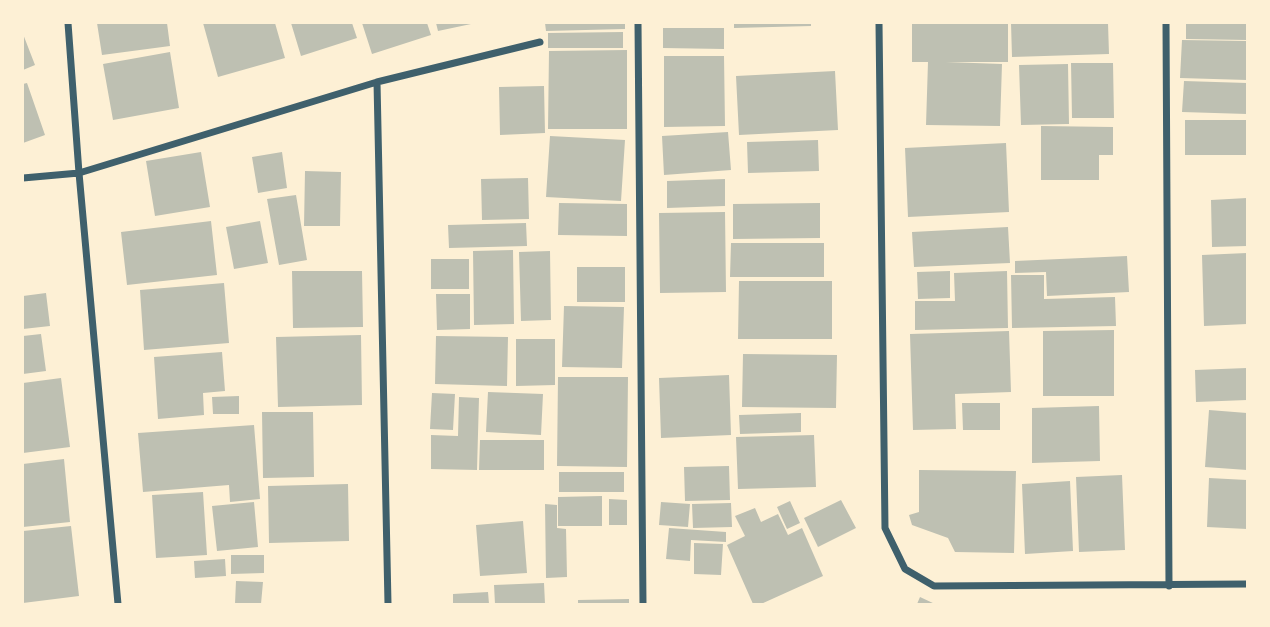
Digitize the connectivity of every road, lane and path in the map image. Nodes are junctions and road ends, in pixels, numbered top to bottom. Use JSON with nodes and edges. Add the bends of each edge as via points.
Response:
{"nodes":[{"id":1,"x":68,"y":23,"type":"edge"},
{"id":2,"x":638,"y":23,"type":"edge"},
{"id":3,"x":879,"y":23,"type":"edge"},
{"id":4,"x":1166,"y":23,"type":"edge"},
{"id":5,"x":540,"y":42,"type":"dead end"},
{"id":6,"x":377,"y":82,"type":"junction"},
{"id":7,"x":79,"y":173,"type":"junction"},
{"id":8,"x":23,"y":178,"type":"edge"},
{"id":9,"x":1247,"y":584,"type":"edge"},
{"id":10,"x":1169,"y":586,"type":"junction"},
{"id":11,"x":118,"y":604,"type":"edge"},
{"id":12,"x":388,"y":604,"type":"edge"},
{"id":13,"x":643,"y":604,"type":"edge"}],
"edges":[{"from":1,"to":7,"type":"street"},
{"from":2,"to":13,"type":"street"},
{"from":3,"to":10,"type":"street","via":[[886,528],[905,569],[934,586]]},
{"from":4,"to":10,"type":"street"},
{"from":5,"to":6,"type":"street"},
{"from":6,"to":7,"type":"street"},
{"from":6,"to":12,"type":"street"},
{"from":7,"to":8,"type":"street"},
{"from":7,"to":11,"type":"street"},
{"from":9,"to":10,"type":"street"}]}
